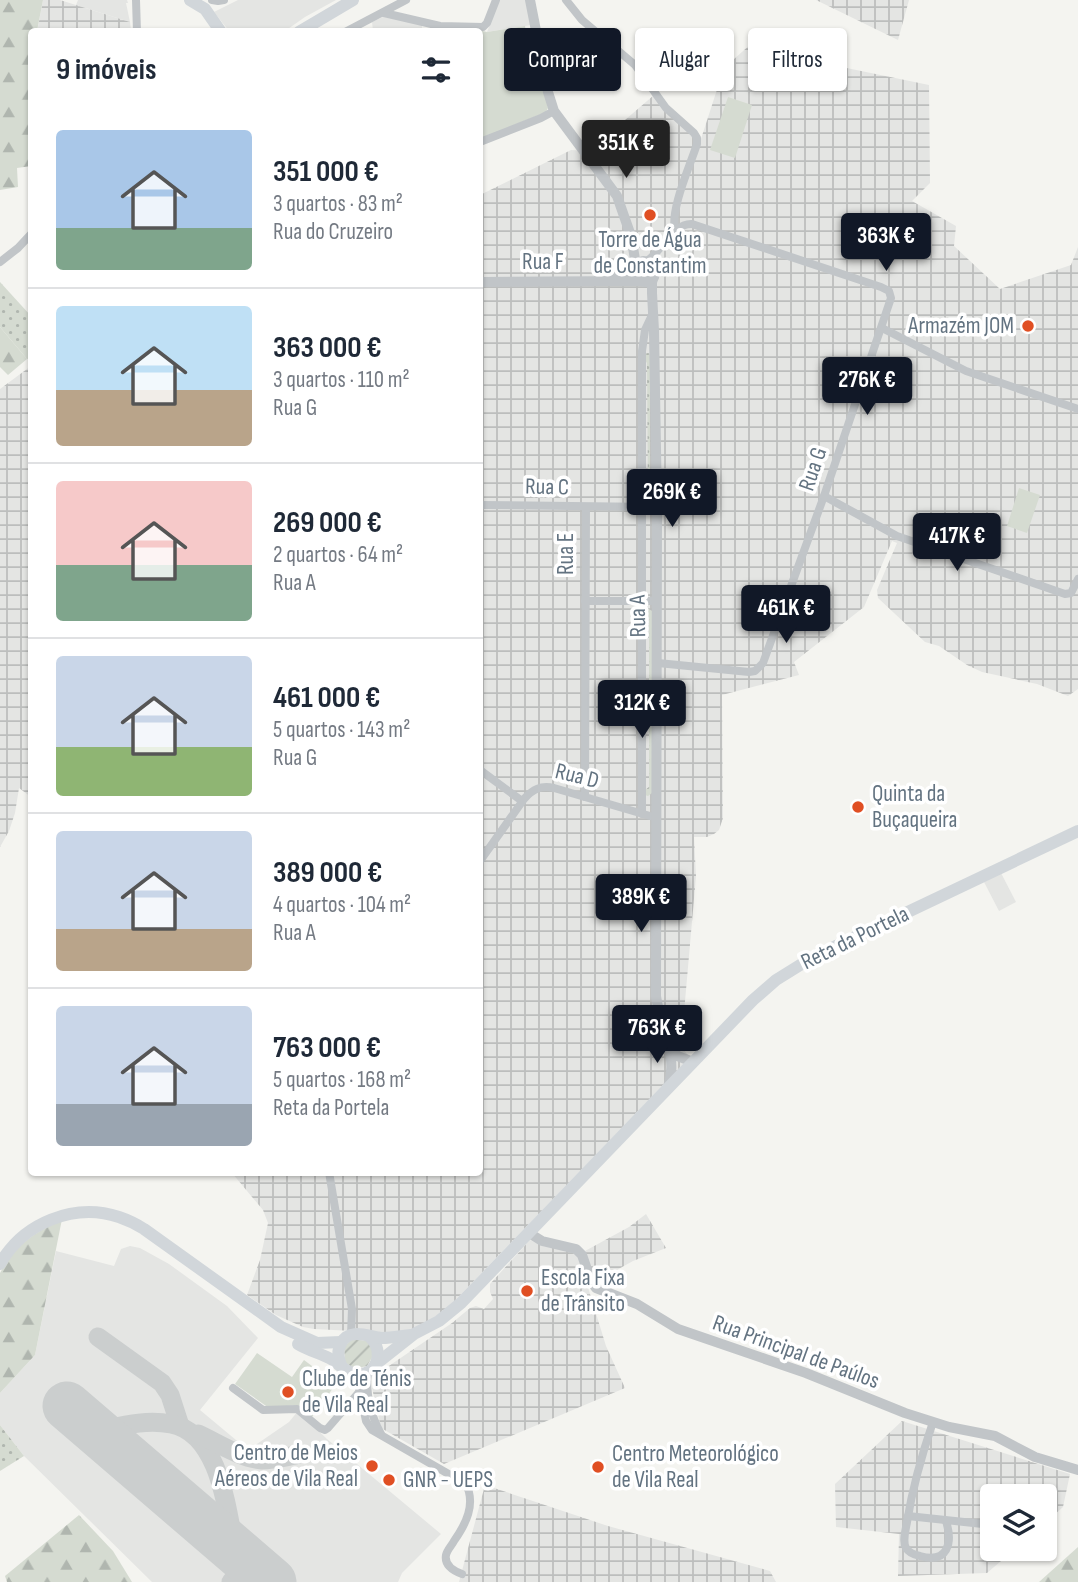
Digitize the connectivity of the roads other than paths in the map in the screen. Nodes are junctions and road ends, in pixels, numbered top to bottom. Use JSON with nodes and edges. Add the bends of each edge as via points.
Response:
{"nodes":[{"id":1,"x":136,"y":0,"type":"edge"},
{"id":2,"x":190,"y":0,"type":"edge"},
{"id":3,"x":212,"y":0,"type":"edge"},
{"id":4,"x":224,"y":0,"type":"edge"},
{"id":5,"x":353,"y":0,"type":"edge"},
{"id":6,"x":406,"y":0,"type":"edge"},
{"id":7,"x":496,"y":0,"type":"edge"},
{"id":8,"x":530,"y":0,"type":"edge"},
{"id":9,"x":566,"y":0,"type":"edge"},
{"id":10,"x":384,"y":13,"type":"junction"},
{"id":11,"x":137,"y":28,"type":"edge"},
{"id":12,"x":217,"y":28,"type":"edge"},
{"id":13,"x":305,"y":28,"type":"edge"},
{"id":14,"x":353,"y":28,"type":"edge"},
{"id":15,"x":554,"y":110,"type":"junction"},
{"id":16,"x":483,"y":141,"type":"edge"},
{"id":17,"x":675,"y":231,"type":"junction"},
{"id":18,"x":631,"y":236,"type":"junction"},
{"id":19,"x":28,"y":237,"type":"edge"},
{"id":20,"x":667,"y":241,"type":"junction"},
{"id":21,"x":0,"y":262,"type":"edge"},
{"id":22,"x":641,"y":264,"type":"junction"},
{"id":23,"x":654,"y":274,"type":"junction"},
{"id":24,"x":606,"y":281,"type":"junction"},
{"id":25,"x":641,"y":281,"type":"junction"},
{"id":26,"x":483,"y":282,"type":"edge"},
{"id":27,"x":653,"y":313,"type":"junction"},
{"id":28,"x":882,"y":328,"type":"junction"},
{"id":29,"x":1078,"y":409,"type":"edge"},
{"id":30,"x":824,"y":496,"type":"junction"},
{"id":31,"x":483,"y":505,"type":"edge"},
{"id":32,"x":586,"y":507,"type":"junction"},
{"id":33,"x":643,"y":507,"type":"junction"},
{"id":34,"x":657,"y":507,"type":"junction"},
{"id":35,"x":1078,"y":579,"type":"edge"},
{"id":36,"x":585,"y":601,"type":"junction"},
{"id":37,"x":643,"y":601,"type":"junction"},
{"id":38,"x":657,"y":601,"type":"junction"},
{"id":39,"x":658,"y":663,"type":"junction"},
{"id":40,"x":483,"y":772,"type":"edge"},
{"id":41,"x":585,"y":797,"type":"junction"},
{"id":42,"x":522,"y":801,"type":"junction"},
{"id":43,"x":642,"y":814,"type":"junction"},
{"id":44,"x":657,"y":818,"type":"junction"},
{"id":45,"x":1078,"y":831,"type":"edge"},
{"id":46,"x":483,"y":857,"type":"edge"},
{"id":47,"x":674,"y":1057,"type":"junction"},
{"id":48,"x":693,"y":1062,"type":"junction"},
{"id":49,"x":683,"y":1072,"type":"junction"},
{"id":50,"x":666,"y":1090,"type":"junction"},
{"id":51,"x":330,"y":1176,"type":"edge"},
{"id":52,"x":529,"y":1233,"type":"junction"},
{"id":53,"x":0,"y":1264,"type":"edge"},
{"id":54,"x":281,"y":1327,"type":"junction"},
{"id":55,"x":414,"y":1334,"type":"junction"},
{"id":56,"x":356,"y":1337,"type":"junction"},
{"id":57,"x":345,"y":1368,"type":"junction"},
{"id":58,"x":372,"y":1368,"type":"junction"},
{"id":59,"x":233,"y":1388,"type":"dead end"},
{"id":60,"x":360,"y":1391,"type":"junction"},
{"id":61,"x":933,"y":1422,"type":"junction"},
{"id":62,"x":382,"y":1436,"type":"junction"},
{"id":63,"x":1078,"y":1470,"type":"edge"},
{"id":64,"x":908,"y":1516,"type":"junction"},
{"id":65,"x":946,"y":1521,"type":"junction"},
{"id":66,"x":980,"y":1524,"type":"edge"},
{"id":67,"x":462,"y":1574,"type":"dead end"}],
"edges":[{"from":1,"to":11,"type":"street"},
{"from":2,"to":12,"type":"main road","via":[[205,9]]},
{"from":3,"to":4,"type":"street"},
{"from":5,"to":13,"type":"main road"},
{"from":6,"to":10,"type":"street"},
{"from":7,"to":10,"type":"street","via":[[482,27],[437,25]]},
{"from":8,"to":15,"type":"street"},
{"from":9,"to":17,"type":"street","via":[[582,20],[629,59],[666,108],[697,138],[676,208]]},
{"from":10,"to":14,"type":"street"},
{"from":15,"to":16,"type":"street"},
{"from":15,"to":18,"type":"street","via":[[613,189]]},
{"from":17,"to":20,"type":"street"},
{"from":17,"to":28,"type":"street","name":"Rua G","via":[[692,224],[886,289],[891,298]]},
{"from":18,"to":20,"type":"street","via":[[648,246]]},
{"from":18,"to":22,"type":"street"},
{"from":19,"to":21,"type":"street"},
{"from":20,"to":22,"type":"street"},
{"from":20,"to":23,"type":"street"},
{"from":22,"to":23,"type":"street","via":[[653,264]]},
{"from":22,"to":24,"type":"street"},
{"from":22,"to":25,"type":"street","via":[[635,276]]},
{"from":23,"to":25,"type":"street","via":[[649,281]]},
{"from":23,"to":27,"type":"street","name":"Rua A"},
{"from":24,"to":25,"type":"street","name":"Rua F"},
{"from":24,"to":26,"type":"street","name":"Rua F"},
{"from":25,"to":27,"type":"street"},
{"from":27,"to":33,"type":"street","via":[[642,351]]},
{"from":27,"to":34,"type":"street","name":"Rua A"},
{"from":28,"to":29,"type":"street","via":[[966,371]]},
{"from":28,"to":30,"type":"street","name":"Rua G"},
{"from":30,"to":35,"type":"street","via":[[897,536],[1065,594],[1071,593]]},
{"from":30,"to":39,"type":"street","name":"Rua G","via":[[761,667],[749,672]]},
{"from":31,"to":32,"type":"street","name":"Rua C"},
{"from":32,"to":33,"type":"street","name":"Rua C"},
{"from":32,"to":36,"type":"street","name":"Rua E"},
{"from":33,"to":34,"type":"street","name":"Rua C"},
{"from":33,"to":37,"type":"street"},
{"from":34,"to":38,"type":"street","name":"Rua A"},
{"from":36,"to":37,"type":"street","name":"Rua E"},
{"from":36,"to":41,"type":"street","name":"Rua E"},
{"from":37,"to":38,"type":"street","name":"Rua E"},
{"from":37,"to":43,"type":"street"},
{"from":38,"to":39,"type":"street","name":"Rua A"},
{"from":39,"to":44,"type":"street","name":"Rua A"},
{"from":40,"to":42,"type":"street"},
{"from":41,"to":42,"type":"street","name":"Rua D","via":[[541,787]]},
{"from":41,"to":43,"type":"street","name":"Rua D"},
{"from":42,"to":46,"type":"street"},
{"from":43,"to":44,"type":"street","name":"Rua D"},
{"from":44,"to":47,"type":"street","name":"Rua A","via":[[656,996]]},
{"from":45,"to":48,"type":"main road","name":"Reta da Portela","via":[[807,960],[762,992]]},
{"from":47,"to":48,"type":"street"},
{"from":47,"to":49,"type":"street","via":[[676,1068]]},
{"from":47,"to":50,"type":"street"},
{"from":48,"to":49,"type":"main road","name":"Reta da Portela"},
{"from":49,"to":50,"type":"main road","name":"Reta da Portela"},
{"from":50,"to":52,"type":"main road","name":"Reta da Portela"},
{"from":51,"to":56,"type":"street"},
{"from":52,"to":55,"type":"main road","name":"Reta da Portela","via":[[452,1311]]},
{"from":52,"to":61,"type":"street","name":"Rua Principal de Paúlos","via":[[576,1249],[597,1289],[636,1304],[674,1327]]},
{"from":53,"to":54,"type":"main road","via":[[22,1237],[44,1222],[84,1212],[107,1214],[144,1229]]},
{"from":54,"to":56,"type":"main road","via":[[317,1343]]},
{"from":54,"to":57,"type":"main road","via":[[299,1345]]},
{"from":55,"to":56,"type":"main road"},
{"from":55,"to":58,"type":"main road"},
{"from":56,"to":57,"type":"main road","via":[[338,1354]]},
{"from":56,"to":58,"type":"main road","via":[[377,1346],[378,1358]]},
{"from":57,"to":58,"type":"main road","via":[[355,1374]]},
{"from":57,"to":60,"type":"street"},
{"from":58,"to":62,"type":"street","via":[[367,1389]]},
{"from":59,"to":60,"type":"street","via":[[263,1410],[296,1409],[325,1430]]},
{"from":60,"to":62,"type":"street","via":[[367,1424]]},
{"from":61,"to":63,"type":"street","name":"Rua Principal de Paúlos","via":[[995,1437],[1038,1459]]},
{"from":61,"to":64,"type":"street"},
{"from":62,"to":67,"type":"street","via":[[466,1484],[469,1511],[446,1557],[450,1568]]},
{"from":64,"to":65,"type":"street"},
{"from":64,"to":65,"type":"street","via":[[906,1549],[925,1557],[936,1558],[945,1552],[950,1536]]},
{"from":65,"to":66,"type":"street"}]}
